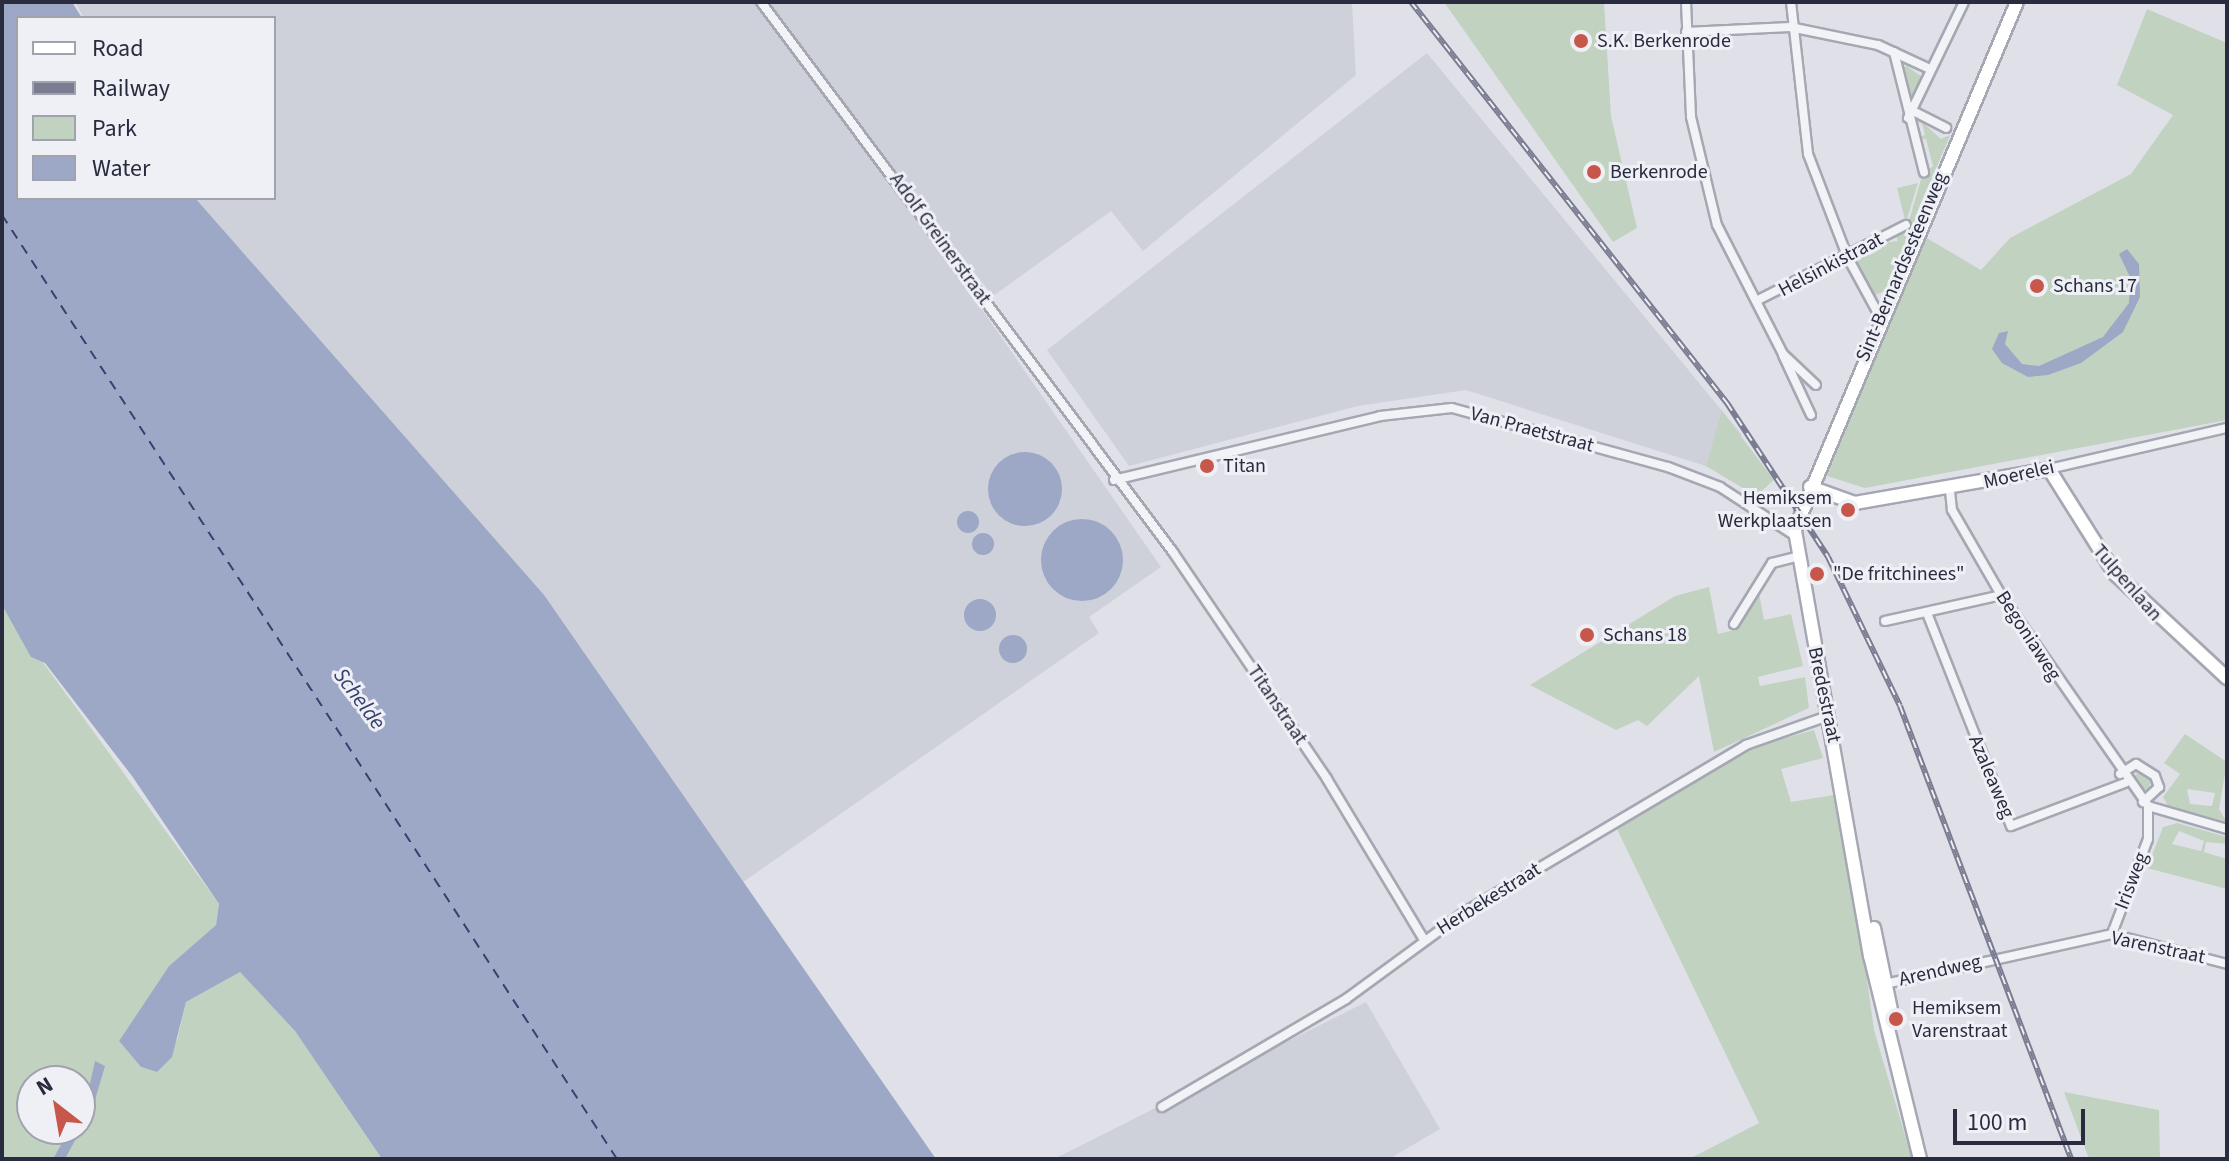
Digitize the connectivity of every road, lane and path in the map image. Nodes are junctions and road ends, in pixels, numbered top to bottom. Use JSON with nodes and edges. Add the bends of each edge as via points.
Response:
{"nodes":[{"id":1,"x":761,"y":2,"type":"edge"},
{"id":2,"x":1686,"y":2,"type":"edge"},
{"id":3,"x":1791,"y":2,"type":"edge"},
{"id":4,"x":1964,"y":2,"type":"edge"},
{"id":5,"x":2017,"y":2,"type":"edge"},
{"id":6,"x":1790,"y":27,"type":"junction"},
{"id":7,"x":1686,"y":32,"type":"junction"},
{"id":8,"x":1894,"y":52,"type":"junction"},
{"id":9,"x":1930,"y":69,"type":"junction"},
{"id":10,"x":1912,"y":115,"type":"junction"},
{"id":11,"x":1946,"y":128,"type":"dead end"},
{"id":12,"x":1924,"y":172,"type":"dead end"},
{"id":13,"x":1906,"y":225,"type":"dead end"},
{"id":14,"x":1848,"y":258,"type":"junction"},
{"id":15,"x":1756,"y":301,"type":"junction"},
{"id":16,"x":1880,"y":317,"type":"junction"},
{"id":17,"x":1783,"y":354,"type":"junction"},
{"id":18,"x":1816,"y":385,"type":"dead end"},
{"id":19,"x":1811,"y":415,"type":"dead end"},
{"id":20,"x":2227,"y":428,"type":"edge"},
{"id":21,"x":2049,"y":469,"type":"junction"},
{"id":22,"x":1114,"y":480,"type":"junction"},
{"id":23,"x":1810,"y":487,"type":"junction"},
{"id":24,"x":1950,"y":491,"type":"junction"},
{"id":25,"x":1794,"y":535,"type":"junction"},
{"id":26,"x":1796,"y":557,"type":"junction"},
{"id":27,"x":2001,"y":595,"type":"junction"},
{"id":28,"x":1927,"y":613,"type":"junction"},
{"id":29,"x":1885,"y":621,"type":"dead end"},
{"id":30,"x":1734,"y":624,"type":"dead end"},
{"id":31,"x":2227,"y":678,"type":"edge"},
{"id":32,"x":1828,"y":716,"type":"junction"},
{"id":33,"x":2120,"y":774,"type":"junction"},
{"id":34,"x":2125,"y":783,"type":"junction"},
{"id":35,"x":2145,"y":804,"type":"junction"},
{"id":36,"x":2166,"y":814,"type":"junction"},
{"id":37,"x":2151,"y":829,"type":"junction"},
{"id":38,"x":2227,"y":829,"type":"edge"},
{"id":39,"x":1857,"y":855,"type":"junction"},
{"id":40,"x":2112,"y":934,"type":"junction"},
{"id":41,"x":1424,"y":940,"type":"junction"},
{"id":42,"x":1996,"y":958,"type":"joint"},
{"id":43,"x":2227,"y":964,"type":"edge"},
{"id":44,"x":1885,"y":984,"type":"junction"},
{"id":45,"x":1162,"y":1107,"type":"dead end"},
{"id":46,"x":1912,"y":1122,"type":"junction"},
{"id":47,"x":1920,"y":1159,"type":"edge"}],
"edges":[{"from":1,"to":22,"type":"street","name":"Adolf Greinerstraat"},
{"from":2,"to":7,"type":"street"},
{"from":3,"to":6,"type":"street"},
{"from":4,"to":9,"type":"street"},
{"from":5,"to":16,"type":"main road","name":"Sint-Bernardsesteenweg"},
{"from":6,"to":7,"type":"street"},
{"from":6,"to":8,"type":"street"},
{"from":6,"to":14,"type":"street","via":[[1802,132]]},
{"from":7,"to":15,"type":"street","via":[[1698,154],[1719,231]]},
{"from":8,"to":9,"type":"street"},
{"from":8,"to":10,"type":"street"},
{"from":9,"to":10,"type":"street"},
{"from":10,"to":11,"type":"street"},
{"from":10,"to":12,"type":"street"},
{"from":13,"to":14,"type":"street","name":"Helsinkistraat"},
{"from":14,"to":15,"type":"street","name":"Helsinkistraat"},
{"from":14,"to":16,"type":"street"},
{"from":15,"to":17,"type":"street"},
{"from":16,"to":23,"type":"main road","name":"Sint-Bernardsesteenweg"},
{"from":17,"to":18,"type":"street"},
{"from":17,"to":19,"type":"street"},
{"from":20,"to":21,"type":"street","name":"Moerelei"},
{"from":21,"to":24,"type":"main road","name":"Moerelei"},
{"from":21,"to":31,"type":"main road","name":"Tulpenlaan","via":[[2115,574]]},
{"from":22,"to":25,"type":"street","name":"Van Praetstraat","via":[[1380,416],[1452,408],[1668,467],[1720,487]]},
{"from":22,"to":41,"type":"street","name":"Titanstraat","via":[[1258,677]]},
{"from":23,"to":24,"type":"main road","name":"Moerelei","via":[[1855,503]]},
{"from":23,"to":25,"type":"main road","name":"Sint-Bernardsesteenweg"},
{"from":24,"to":27,"type":"street","name":"Begoniaweg","via":[[1952,510]]},
{"from":25,"to":26,"type":"main road","name":"Bredestraat"},
{"from":26,"to":30,"type":"street","via":[[1775,559]]},
{"from":26,"to":32,"type":"main road","name":"Bredestraat"},
{"from":27,"to":28,"type":"street"},
{"from":27,"to":33,"type":"street","name":"Begoniaweg"},
{"from":28,"to":29,"type":"street"},
{"from":28,"to":34,"type":"street","name":"Azaleaweg","via":[[2008,823],[2021,827]]},
{"from":32,"to":39,"type":"main road","name":"Bredestraat"},
{"from":32,"to":41,"type":"street","name":"Herbekestraat","via":[[1763,735]]},
{"from":33,"to":34,"type":"street"},
{"from":33,"to":35,"type":"street","name":"Irisweg","via":[[2136,764],[2155,776],[2159,787]]},
{"from":34,"to":35,"type":"street"},
{"from":35,"to":36,"type":"street"},
{"from":35,"to":37,"type":"street","name":"Irisweg"},
{"from":36,"to":37,"type":"street","name":"Irisweg"},
{"from":36,"to":38,"type":"street"},
{"from":37,"to":40,"type":"street","name":"Irisweg"},
{"from":39,"to":44,"type":"main road","name":"Bredestraat"},
{"from":39,"to":46,"type":"main road","name":"Bredestraat","via":[[1870,956]]},
{"from":40,"to":42,"type":"street","name":"Varenstraat"},
{"from":40,"to":43,"type":"street","name":"Varenstraat"},
{"from":41,"to":45,"type":"street","name":"Herbekestraat","via":[[1346,999]]},
{"from":42,"to":44,"type":"street","name":"Arendweg"},
{"from":44,"to":46,"type":"main road","name":"Bredestraat"},
{"from":46,"to":47,"type":"main road","name":"Bredestraat"}]}
